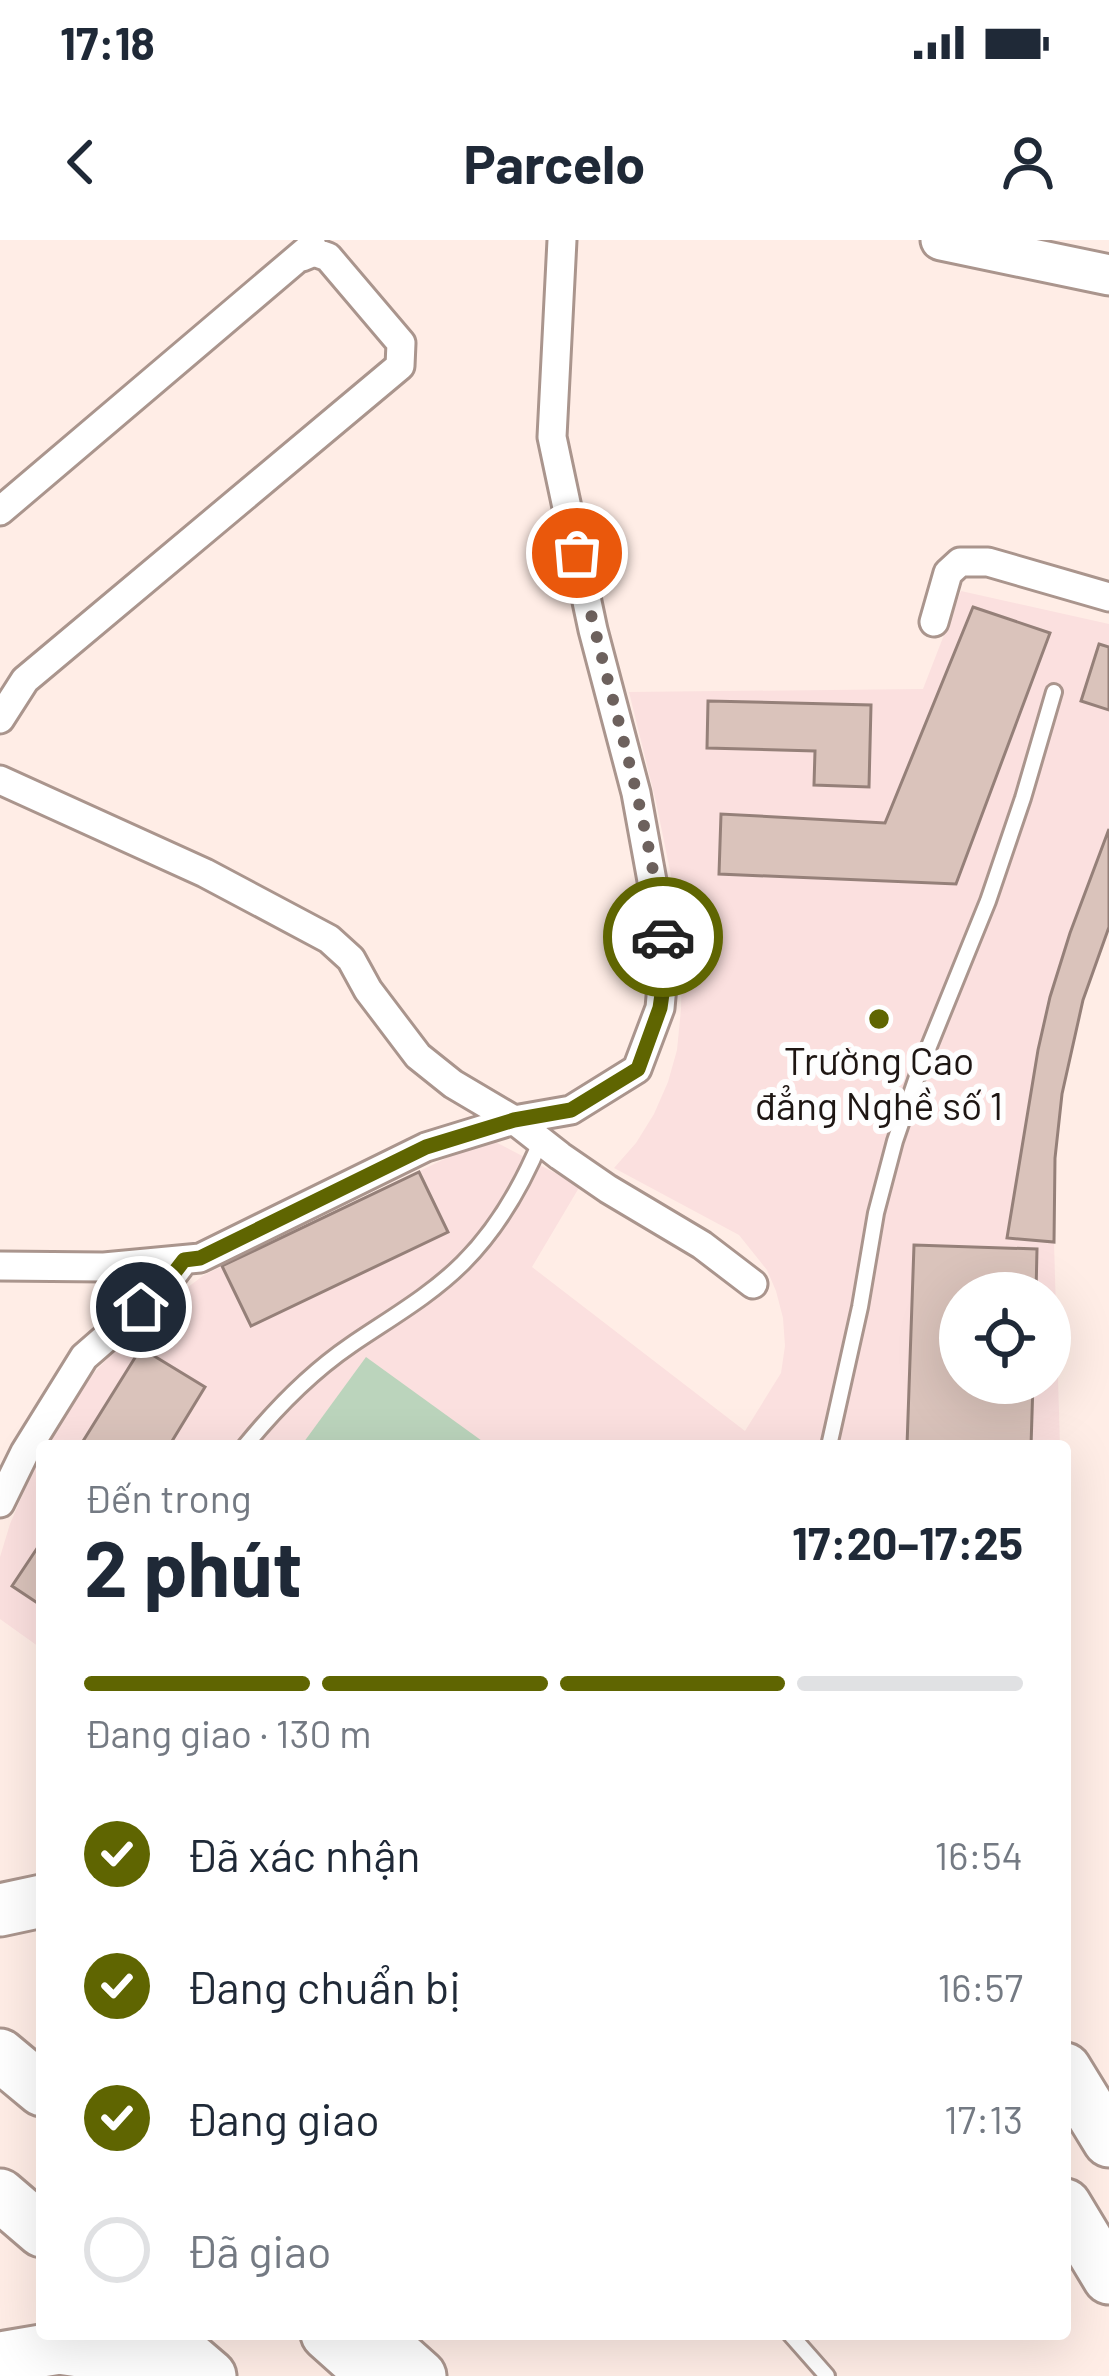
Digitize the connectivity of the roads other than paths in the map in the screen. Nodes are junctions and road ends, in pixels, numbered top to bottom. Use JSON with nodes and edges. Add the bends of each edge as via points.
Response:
{"nodes":[{"id":1,"x":562,"y":240,"type":"edge"},
{"id":2,"x":941,"y":240,"type":"edge"},
{"id":3,"x":310,"y":248,"type":"edge"},
{"id":4,"x":1109,"y":275,"type":"edge"},
{"id":5,"x":0,"y":511,"type":"edge"},
{"id":6,"x":1109,"y":597,"type":"edge"},
{"id":7,"x":934,"y":622,"type":"dead end"},
{"id":8,"x":1054,"y":692,"type":"dead end"},
{"id":9,"x":0,"y":719,"type":"edge"},
{"id":10,"x":0,"y":780,"type":"edge"},
{"id":11,"x":514,"y":1120,"type":"junction"},
{"id":12,"x":541,"y":1140,"type":"junction"},
{"id":13,"x":184,"y":1260,"type":"junction"},
{"id":14,"x":0,"y":1267,"type":"edge"},
{"id":15,"x":753,"y":1284,"type":"dead end"},
{"id":16,"x":250,"y":1440,"type":"edge"},
{"id":17,"x":830,"y":1440,"type":"edge"},
{"id":18,"x":0,"y":1503,"type":"edge"},
{"id":19,"x":36,"y":1901,"type":"edge"},
{"id":20,"x":0,"y":1910,"type":"edge"},
{"id":21,"x":0,"y":2055,"type":"edge"},
{"id":22,"x":1071,"y":2079,"type":"edge"},
{"id":23,"x":36,"y":2085,"type":"edge"},
{"id":24,"x":1109,"y":2141,"type":"edge"},
{"id":25,"x":0,"y":2195,"type":"edge"},
{"id":26,"x":1071,"y":2215,"type":"edge"},
{"id":27,"x":36,"y":2226,"type":"edge"},
{"id":28,"x":1109,"y":2278,"type":"edge"},
{"id":29,"x":168,"y":2340,"type":"edge"},
{"id":30,"x":334,"y":2340,"type":"edge"},
{"id":31,"x":380,"y":2340,"type":"edge"},
{"id":32,"x":795,"y":2340,"type":"edge"},
{"id":33,"x":0,"y":2358,"type":"edge"},
{"id":34,"x":161,"y":2376,"type":"edge"},
{"id":35,"x":210,"y":2376,"type":"edge"},
{"id":36,"x":374,"y":2376,"type":"edge"},
{"id":37,"x":420,"y":2376,"type":"edge"},
{"id":38,"x":827,"y":2376,"type":"edge"}],
"edges":[{"from":1,"to":11,"type":"street","via":[[552,437],[636,793],[662,924],[664,980],[638,1069],[571,1110]]},
{"from":2,"to":4,"type":"street"},
{"from":3,"to":5,"type":"street"},
{"from":3,"to":9,"type":"street","via":[[328,257],[401,343],[400,366],[25,680]]},
{"from":6,"to":7,"type":"street","via":[[988,562],[960,562],[948,574]]},
{"from":8,"to":17,"type":"lane","via":[[988,901],[895,1141]]},
{"from":10,"to":11,"type":"street","via":[[329,938],[418,1056]]},
{"from":11,"to":12,"type":"street"},
{"from":11,"to":13,"type":"street","via":[[426,1147]]},
{"from":12,"to":15,"type":"street"},
{"from":12,"to":16,"type":"lane","via":[[508,1207],[463,1263],[310,1376]]},
{"from":13,"to":14,"type":"street"},
{"from":13,"to":18,"type":"street","via":[[84,1357]]},
{"from":19,"to":20,"type":"highway"},
{"from":21,"to":23,"type":"highway"},
{"from":22,"to":24,"type":"highway"},
{"from":25,"to":27,"type":"highway"},
{"from":26,"to":28,"type":"highway"},
{"from":29,"to":35,"type":"highway"},
{"from":30,"to":36,"type":"highway"},
{"from":31,"to":37,"type":"highway"},
{"from":32,"to":38,"type":"lane"},
{"from":33,"to":34,"type":"highway","via":[[59,2348],[120,2356]]}]}
